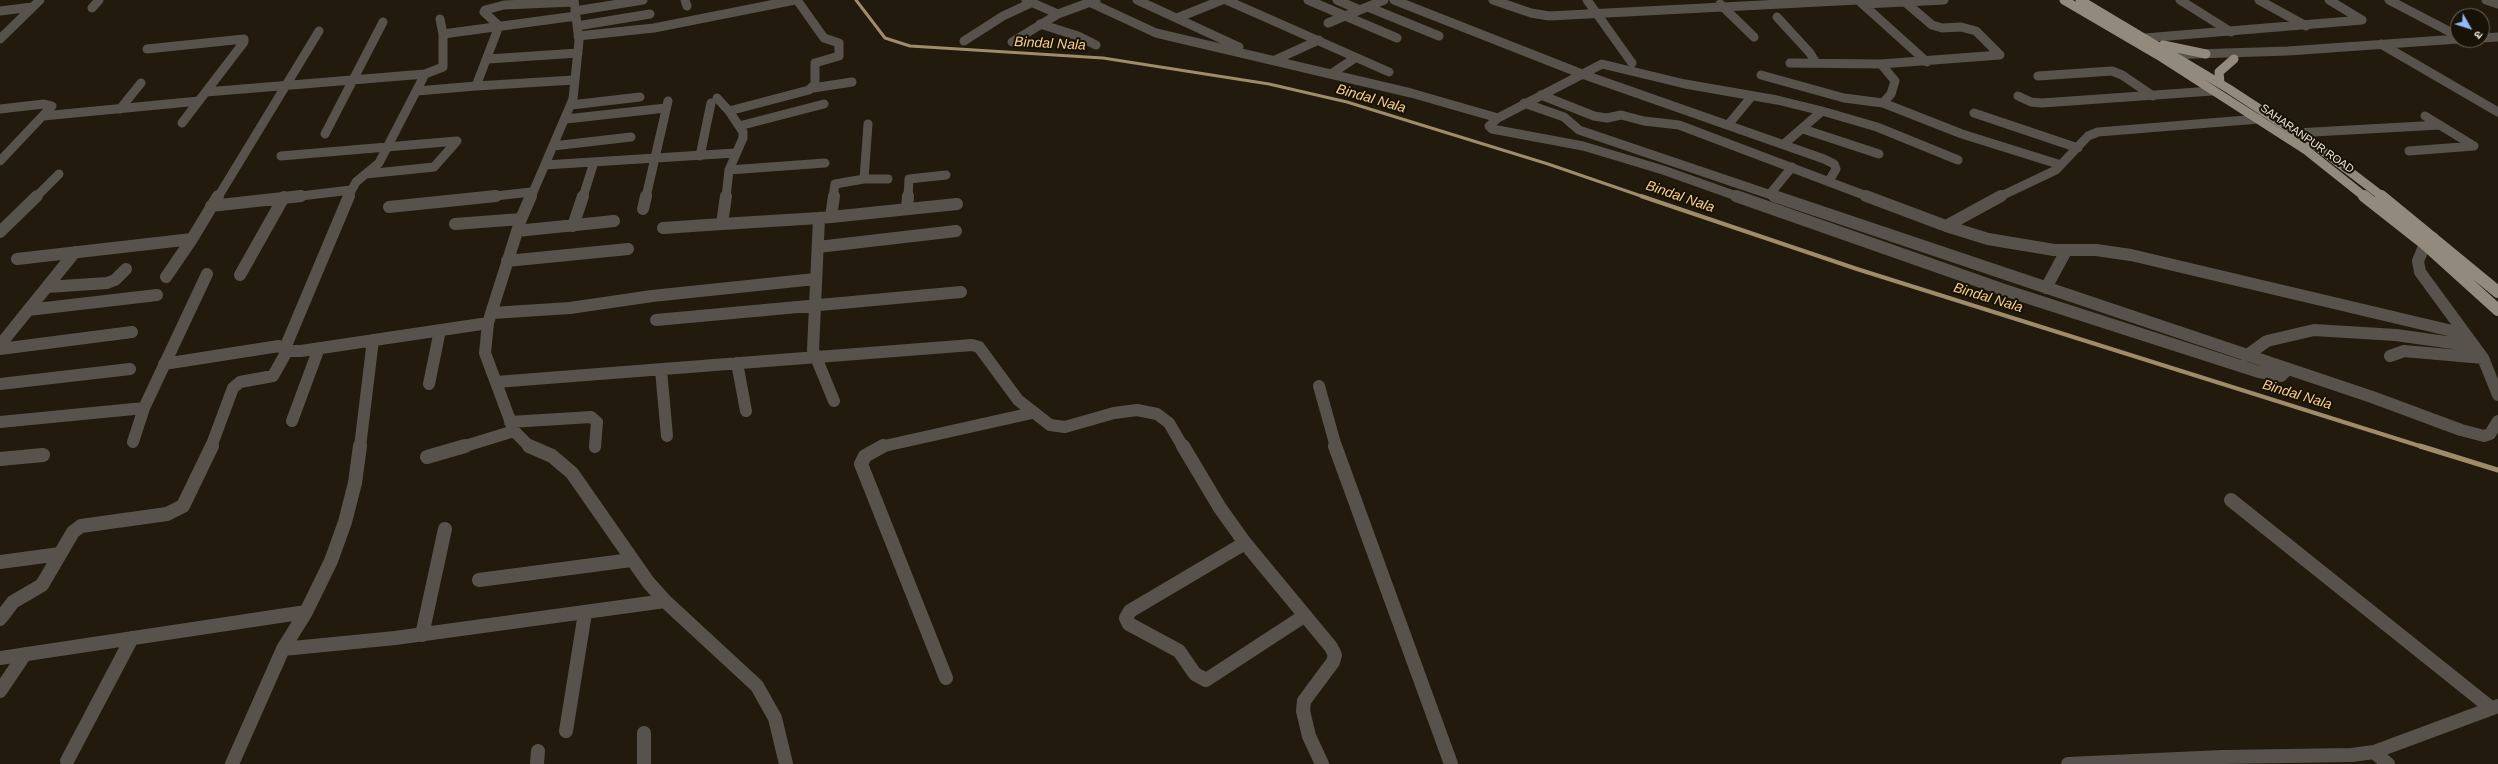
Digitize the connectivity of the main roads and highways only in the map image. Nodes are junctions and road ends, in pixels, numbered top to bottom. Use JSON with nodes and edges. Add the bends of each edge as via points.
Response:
{"nodes":[{"id":1,"x":2064,"y":0,"type":"edge"},
{"id":2,"x":2080,"y":0,"type":"edge"},
{"id":3,"x":2149,"y":40,"type":"junction"},
{"id":4,"x":2206,"y":54,"type":"road end"},
{"id":5,"x":2234,"y":59,"type":"road end"},
{"id":6,"x":2172,"y":60,"type":"junction"},
{"id":7,"x":2220,"y":83,"type":"junction"},
{"id":8,"x":2430,"y":241,"type":"junction"},
{"id":9,"x":2498,"y":292,"type":"edge"},
{"id":10,"x":2498,"y":310,"type":"edge"}],
"edges":[{"from":1,"to":6,"type":"main road","name":"SAHARANPUR ROAD","via":[[2158,55]]},
{"from":2,"to":3,"type":"main road","name":"SAHARANPUR ROAD"},
{"from":3,"to":4,"type":"main road"},
{"from":3,"to":6,"type":"main road","name":"SAHARANPUR ROAD"},
{"from":5,"to":7,"type":"main road","via":[[2219,72]]},
{"from":6,"to":7,"type":"main road","name":"SAHARANPUR ROAD","via":[[2186,63]]},
{"from":6,"to":8,"type":"main road","name":"SAHARANPUR ROAD","via":[[2212,91],[2259,119]]},
{"from":7,"to":8,"type":"main road","name":"SAHARANPUR ROAD","via":[[2296,132],[2360,178]]},
{"from":8,"to":9,"type":"main road","name":"SAHARANPUR ROAD"},
{"from":8,"to":10,"type":"main road","name":"SAHARANPUR ROAD"}]}
